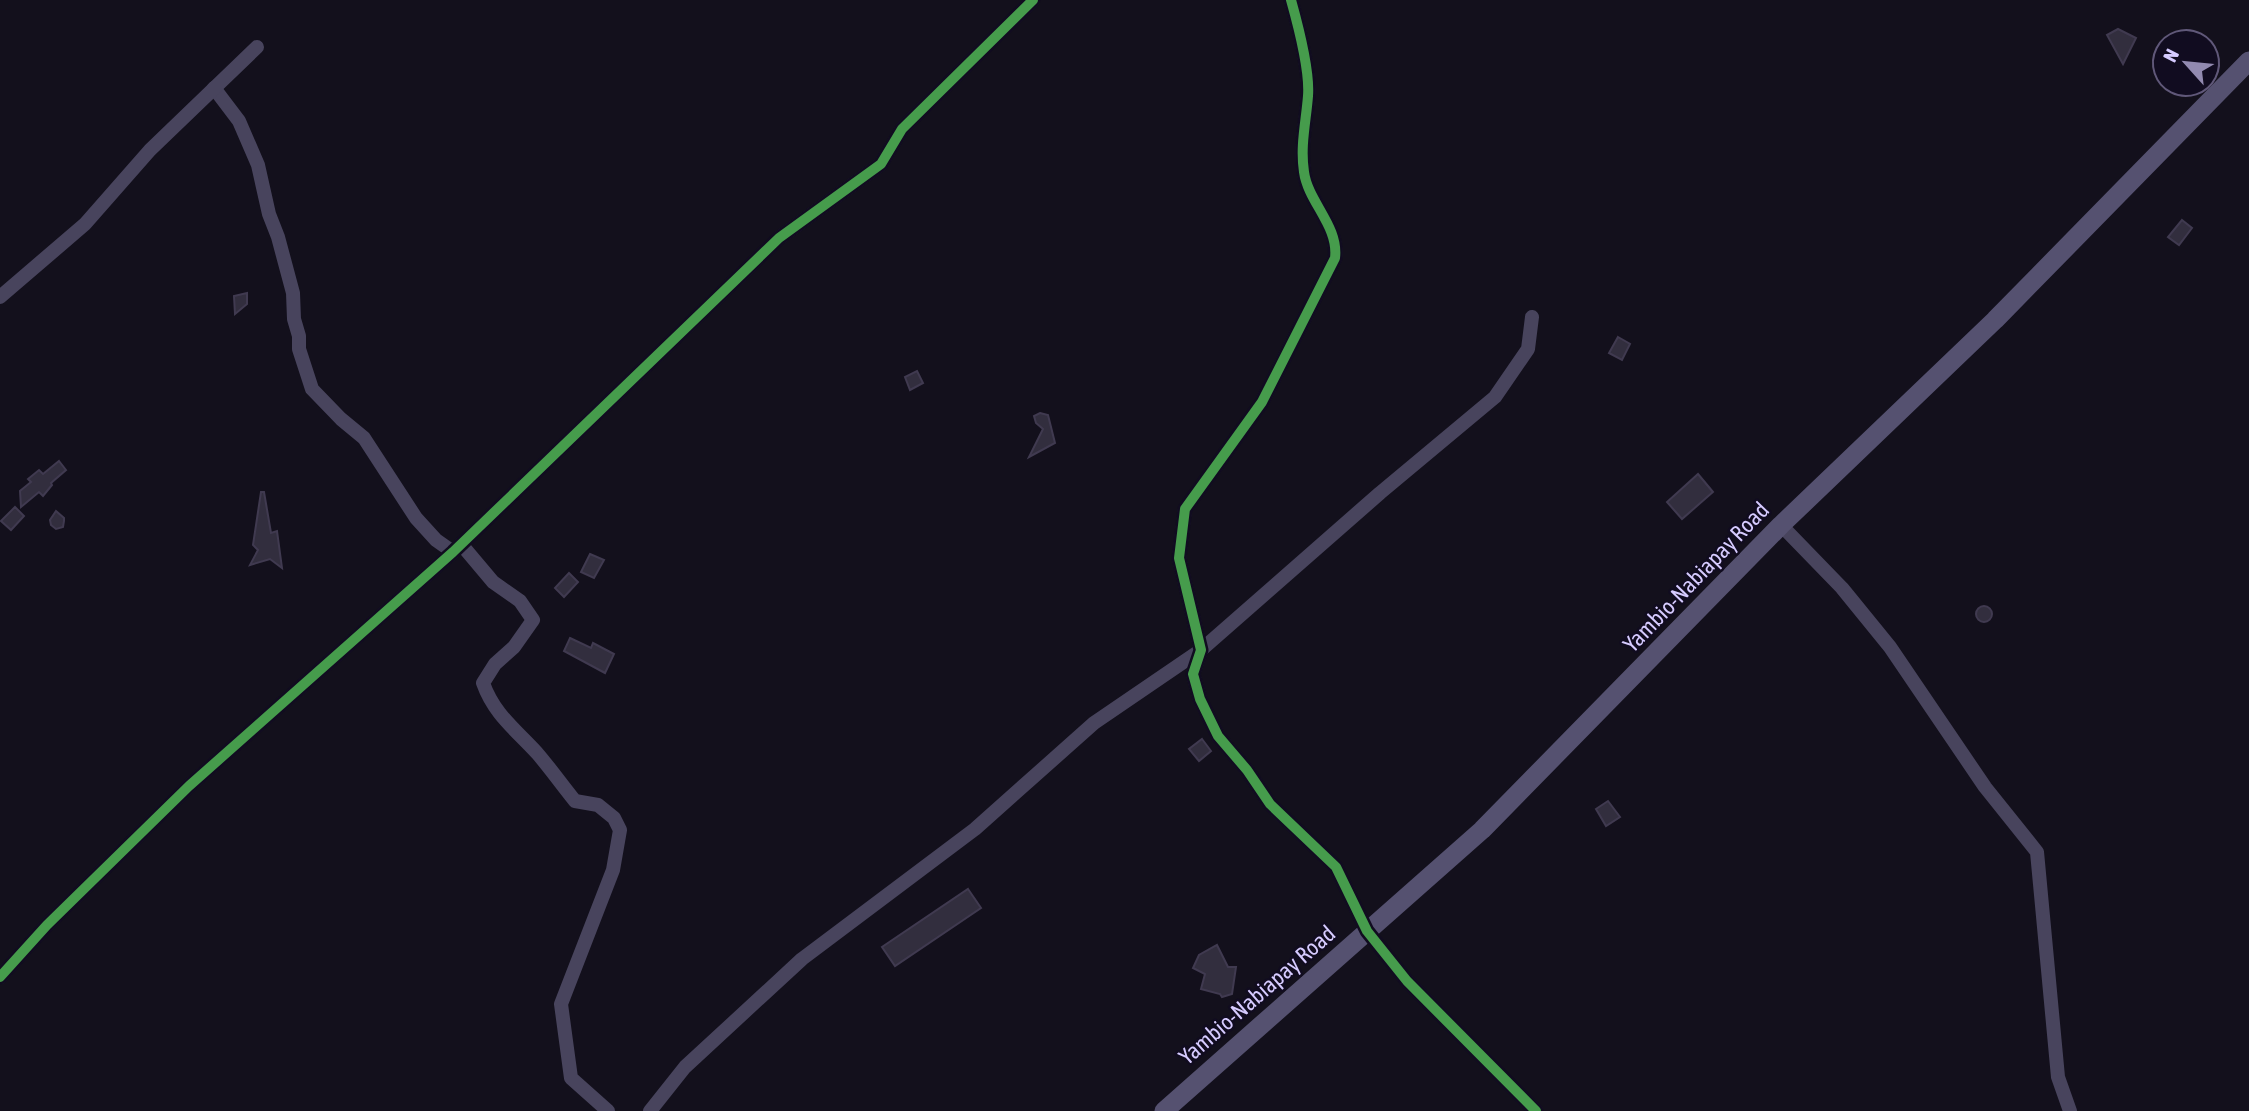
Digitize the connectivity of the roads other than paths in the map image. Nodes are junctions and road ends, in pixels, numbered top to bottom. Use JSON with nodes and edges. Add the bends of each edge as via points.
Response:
{"nodes":[{"id":1,"x":1033,"y":0,"type":"edge"},
{"id":2,"x":1291,"y":0,"type":"edge"},
{"id":3,"x":257,"y":47,"type":"dead end"},
{"id":4,"x":2249,"y":61,"type":"edge"},
{"id":5,"x":214,"y":88,"type":"junction"},
{"id":6,"x":0,"y":297,"type":"edge"},
{"id":7,"x":1532,"y":317,"type":"dead end"},
{"id":8,"x":1781,"y":525,"type":"junction"},
{"id":9,"x":457,"y":548,"type":"junction"},
{"id":10,"x":1201,"y":650,"type":"junction"},
{"id":11,"x":1367,"y":931,"type":"junction"},
{"id":12,"x":0,"y":977,"type":"edge"},
{"id":13,"x":608,"y":1111,"type":"edge"},
{"id":14,"x":650,"y":1111,"type":"edge"},
{"id":15,"x":1164,"y":1111,"type":"edge"},
{"id":16,"x":1536,"y":1111,"type":"edge"},
{"id":17,"x":2070,"y":1111,"type":"edge"}],
"edges":[{"from":1,"to":9,"type":"street","via":[[902,129],[881,164],[779,238]]},
{"from":2,"to":10,"type":"street","via":[[1308,94],[1302,140],[1304,175],[1336,245],[1335,258],[1262,402],[1185,509],[1179,558]]},
{"from":3,"to":5,"type":"street"},
{"from":4,"to":8,"type":"main road","name":"Yambio-Nabiapay Road","via":[[1995,320]]},
{"from":5,"to":6,"type":"street","via":[[150,150],[85,224]]},
{"from":5,"to":9,"type":"street","via":[[239,121],[258,165],[293,293],[299,349],[312,389],[364,438],[416,518],[436,540]]},
{"from":7,"to":10,"type":"street","via":[[1528,349],[1495,397]]},
{"from":8,"to":11,"type":"main road","name":"Yambio-Nabiapay Road","via":[[1482,830]]},
{"from":8,"to":17,"type":"street","via":[[1842,588],[1890,647],[1985,787],[2037,852],[2058,1077]]},
{"from":9,"to":12,"type":"street","via":[[189,786]]},
{"from":9,"to":13,"type":"street","via":[[520,601],[533,620],[483,683],[488,697],[575,801],[598,805],[620,830],[613,870],[561,1004],[571,1078]]},
{"from":10,"to":11,"type":"street","via":[[1193,674],[1218,736],[1270,804],[1336,867]]},
{"from":10,"to":14,"type":"street","via":[[1094,723],[975,829],[802,959],[685,1067]]},
{"from":11,"to":15,"type":"main road","name":"Yambio-Nabiapay Road"},
{"from":11,"to":16,"type":"street","via":[[1407,981]]}]}
